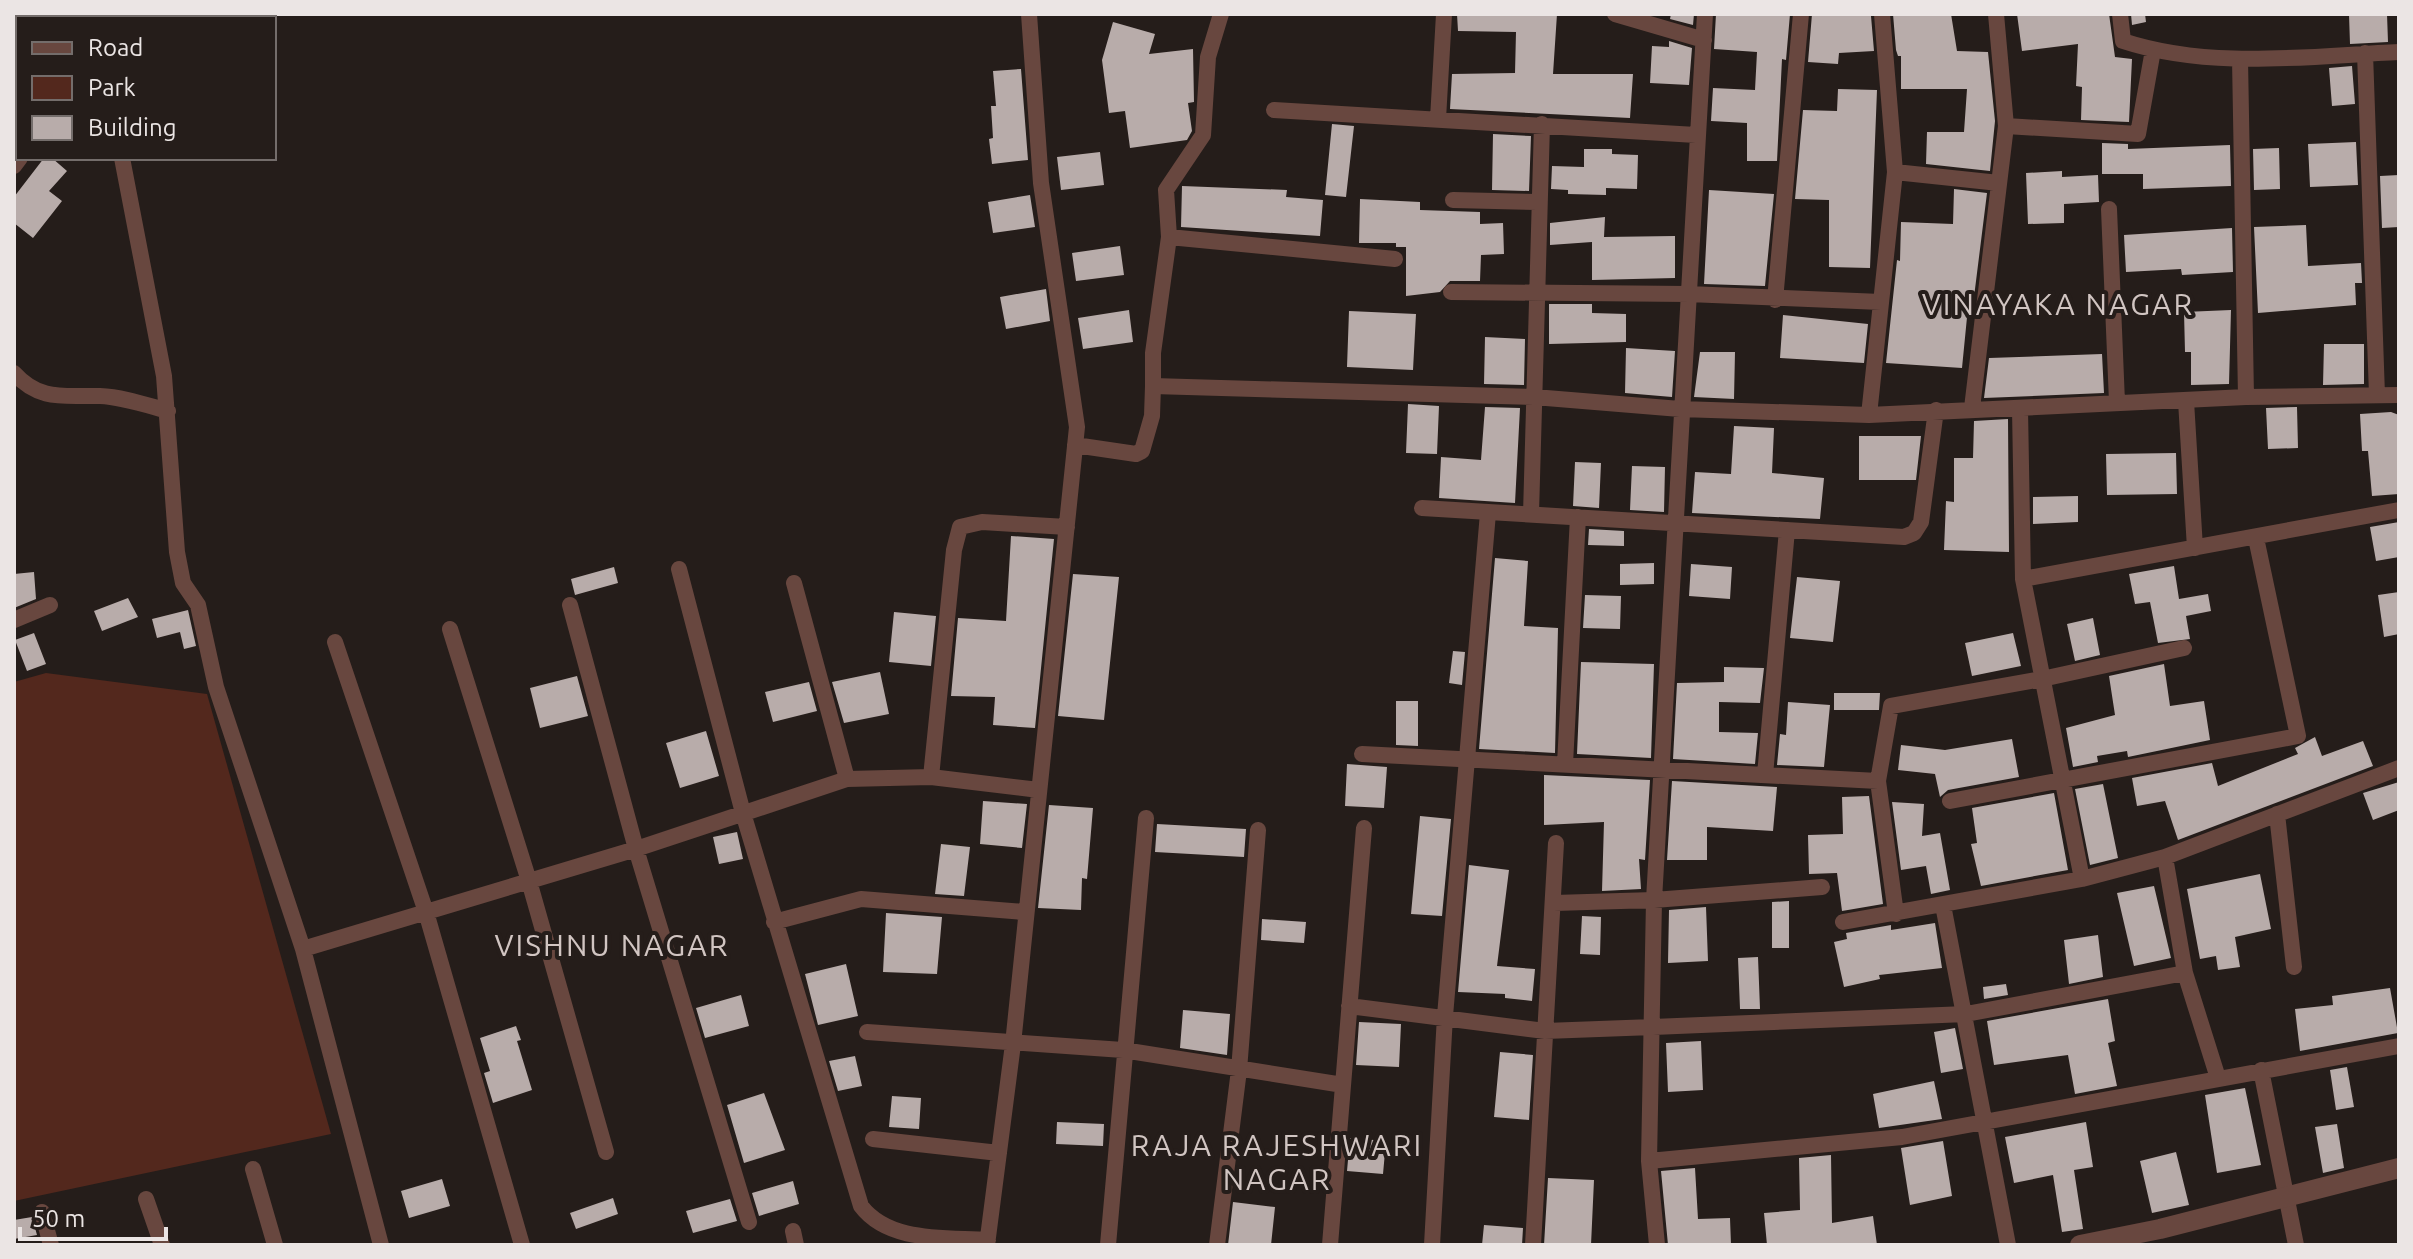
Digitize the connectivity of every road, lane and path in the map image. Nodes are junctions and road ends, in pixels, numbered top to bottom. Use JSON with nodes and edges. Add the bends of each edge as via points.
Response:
{"nodes":[{"id":1,"x":1029,"y":14,"type":"edge"},
{"id":2,"x":1221,"y":14,"type":"edge"},
{"id":3,"x":1444,"y":14,"type":"edge"},
{"id":4,"x":1615,"y":14,"type":"edge"},
{"id":5,"x":1705,"y":14,"type":"edge"},
{"id":6,"x":1801,"y":14,"type":"edge"},
{"id":7,"x":1882,"y":14,"type":"edge"},
{"id":8,"x":1996,"y":14,"type":"edge"},
{"id":9,"x":2120,"y":14,"type":"edge"},
{"id":10,"x":1704,"y":40,"type":"junction"},
{"id":11,"x":2153,"y":50,"type":"junction"},
{"id":12,"x":2399,"y":52,"type":"edge"},
{"id":13,"x":2365,"y":53,"type":"junction"},
{"id":14,"x":2240,"y":59,"type":"junction"},
{"id":15,"x":1274,"y":110,"type":"dead end"},
{"id":16,"x":1438,"y":119,"type":"junction"},
{"id":17,"x":1542,"y":124,"type":"junction"},
{"id":18,"x":2006,"y":126,"type":"junction"},
{"id":19,"x":1696,"y":135,"type":"junction"},
{"id":20,"x":122,"y":160,"type":"edge"},
{"id":21,"x":1895,"y":172,"type":"junction"},
{"id":22,"x":1999,"y":183,"type":"junction"},
{"id":23,"x":1453,"y":200,"type":"dead end"},
{"id":24,"x":1537,"y":202,"type":"junction"},
{"id":25,"x":2109,"y":209,"type":"dead end"},
{"id":26,"x":1169,"y":237,"type":"junction"},
{"id":27,"x":1395,"y":259,"type":"dead end"},
{"id":28,"x":1451,"y":292,"type":"dead end"},
{"id":29,"x":1688,"y":294,"type":"junction"},
{"id":30,"x":1537,"y":295,"type":"junction"},
{"id":31,"x":1775,"y":300,"type":"junction"},
{"id":32,"x":1881,"y":302,"type":"junction"},
{"id":33,"x":14,"y":373,"type":"edge"},
{"id":34,"x":1153,"y":386,"type":"junction"},
{"id":35,"x":2377,"y":395,"type":"junction"},
{"id":36,"x":2399,"y":395,"type":"edge"},
{"id":37,"x":1534,"y":397,"type":"junction"},
{"id":38,"x":2246,"y":397,"type":"junction"},
{"id":39,"x":2186,"y":401,"type":"junction"},
{"id":40,"x":2117,"y":402,"type":"junction"},
{"id":41,"x":1972,"y":408,"type":"junction"},
{"id":42,"x":1680,"y":409,"type":"junction"},
{"id":43,"x":2020,"y":409,"type":"junction"},
{"id":44,"x":1936,"y":410,"type":"junction"},
{"id":45,"x":168,"y":411,"type":"junction"},
{"id":46,"x":1869,"y":415,"type":"junction"},
{"id":47,"x":1075,"y":445,"type":"junction"},
{"id":48,"x":1422,"y":508,"type":"dead end"},
{"id":49,"x":2399,"y":510,"type":"edge"},
{"id":50,"x":1488,"y":513,"type":"junction"},
{"id":51,"x":1531,"y":514,"type":"junction"},
{"id":52,"x":1578,"y":517,"type":"junction"},
{"id":53,"x":1676,"y":521,"type":"junction"},
{"id":54,"x":1067,"y":527,"type":"junction"},
{"id":55,"x":1787,"y":530,"type":"junction"},
{"id":56,"x":2256,"y":538,"type":"junction"},
{"id":57,"x":2195,"y":548,"type":"junction"},
{"id":58,"x":679,"y":569,"type":"dead end"},
{"id":59,"x":2023,"y":579,"type":"junction"},
{"id":60,"x":794,"y":583,"type":"dead end"},
{"id":61,"x":50,"y":605,"type":"dead end"},
{"id":62,"x":570,"y":605,"type":"dead end"},
{"id":63,"x":14,"y":620,"type":"edge"},
{"id":64,"x":450,"y":629,"type":"dead end"},
{"id":65,"x":335,"y":642,"type":"dead end"},
{"id":66,"x":2184,"y":648,"type":"dead end"},
{"id":67,"x":2042,"y":679,"type":"junction"},
{"id":68,"x":1362,"y":754,"type":"dead end"},
{"id":69,"x":1465,"y":760,"type":"junction"},
{"id":70,"x":1565,"y":764,"type":"junction"},
{"id":71,"x":2399,"y":768,"type":"edge"},
{"id":72,"x":1662,"y":770,"type":"junction"},
{"id":73,"x":1765,"y":775,"type":"junction"},
{"id":74,"x":931,"y":777,"type":"junction"},
{"id":75,"x":847,"y":779,"type":"junction"},
{"id":76,"x":2061,"y":780,"type":"junction"},
{"id":77,"x":1878,"y":781,"type":"junction"},
{"id":78,"x":1039,"y":790,"type":"junction"},
{"id":79,"x":1950,"y":801,"type":"dead end"},
{"id":80,"x":743,"y":813,"type":"junction"},
{"id":81,"x":2277,"y":814,"type":"junction"},
{"id":82,"x":1146,"y":818,"type":"dead end"},
{"id":83,"x":1364,"y":828,"type":"dead end"},
{"id":84,"x":1258,"y":830,"type":"dead end"},
{"id":85,"x":1556,"y":843,"type":"dead end"},
{"id":86,"x":636,"y":849,"type":"junction"},
{"id":87,"x":2165,"y":857,"type":"junction"},
{"id":88,"x":2082,"y":879,"type":"junction"},
{"id":89,"x":529,"y":881,"type":"junction"},
{"id":90,"x":1822,"y":887,"type":"dead end"},
{"id":91,"x":1654,"y":900,"type":"junction"},
{"id":92,"x":1554,"y":903,"type":"junction"},
{"id":93,"x":1943,"y":905,"type":"junction"},
{"id":94,"x":426,"y":912,"type":"junction"},
{"id":95,"x":1024,"y":912,"type":"junction"},
{"id":96,"x":1896,"y":914,"type":"junction"},
{"id":97,"x":774,"y":922,"type":"junction"},
{"id":98,"x":1843,"y":922,"type":"dead end"},
{"id":99,"x":303,"y":949,"type":"junction"},
{"id":100,"x":2294,"y":967,"type":"dead end"},
{"id":101,"x":2185,"y":973,"type":"junction"},
{"id":102,"x":1349,"y":1006,"type":"junction"},
{"id":103,"x":1966,"y":1014,"type":"junction"},
{"id":104,"x":1445,"y":1016,"type":"junction"},
{"id":105,"x":1653,"y":1027,"type":"junction"},
{"id":106,"x":1545,"y":1031,"type":"junction"},
{"id":107,"x":867,"y":1032,"type":"dead end"},
{"id":108,"x":1013,"y":1044,"type":"junction"},
{"id":109,"x":2399,"y":1046,"type":"edge"},
{"id":110,"x":1123,"y":1050,"type":"junction"},
{"id":111,"x":1239,"y":1070,"type":"junction"},
{"id":112,"x":2261,"y":1070,"type":"junction"},
{"id":113,"x":2218,"y":1078,"type":"junction"},
{"id":114,"x":1343,"y":1085,"type":"junction"},
{"id":115,"x":1984,"y":1119,"type":"junction"},
{"id":116,"x":873,"y":1139,"type":"dead end"},
{"id":117,"x":606,"y":1152,"type":"dead end"},
{"id":118,"x":999,"y":1153,"type":"junction"},
{"id":119,"x":1649,"y":1161,"type":"junction"},
{"id":120,"x":2399,"y":1168,"type":"edge"},
{"id":121,"x":253,"y":1169,"type":"dead end"},
{"id":122,"x":2289,"y":1196,"type":"junction"},
{"id":123,"x":146,"y":1199,"type":"dead end"},
{"id":124,"x":42,"y":1212,"type":"dead end"},
{"id":125,"x":749,"y":1222,"type":"dead end"},
{"id":126,"x":2161,"y":1237,"type":"edge"},
{"id":127,"x":987,"y":1242,"type":"edge"},
{"id":128,"x":51,"y":1245,"type":"edge"},
{"id":129,"x":162,"y":1245,"type":"edge"},
{"id":130,"x":275,"y":1245,"type":"edge"},
{"id":131,"x":381,"y":1245,"type":"edge"},
{"id":132,"x":522,"y":1245,"type":"edge"},
{"id":133,"x":1108,"y":1245,"type":"edge"},
{"id":134,"x":1217,"y":1245,"type":"edge"},
{"id":135,"x":1330,"y":1245,"type":"edge"},
{"id":136,"x":1432,"y":1245,"type":"edge"},
{"id":137,"x":1533,"y":1245,"type":"edge"},
{"id":138,"x":1657,"y":1245,"type":"edge"},
{"id":139,"x":2008,"y":1245,"type":"edge"},
{"id":140,"x":2080,"y":1245,"type":"edge"},
{"id":141,"x":2296,"y":1245,"type":"edge"}],
"edges":[{"from":1,"to":47,"type":"street","via":[[1041,183],[1077,427]]},
{"from":2,"to":26,"type":"street","via":[[1208,57],[1203,135],[1166,190]]},
{"from":3,"to":16,"type":"street"},
{"from":4,"to":10,"type":"street"},
{"from":5,"to":10,"type":"street"},
{"from":6,"to":31,"type":"street"},
{"from":7,"to":21,"type":"street"},
{"from":8,"to":18,"type":"street"},
{"from":9,"to":11,"type":"street","via":[[2123,41]]},
{"from":10,"to":19,"type":"street"},
{"from":11,"to":14,"type":"street"},
{"from":11,"to":18,"type":"street","via":[[2138,134]]},
{"from":12,"to":13,"type":"street"},
{"from":13,"to":14,"type":"street"},
{"from":13,"to":35,"type":"street"},
{"from":14,"to":38,"type":"street"},
{"from":15,"to":16,"type":"street"},
{"from":16,"to":17,"type":"street"},
{"from":17,"to":19,"type":"street"},
{"from":17,"to":24,"type":"street"},
{"from":18,"to":22,"type":"street"},
{"from":19,"to":29,"type":"street"},
{"from":20,"to":45,"type":"street"},
{"from":21,"to":22,"type":"street"},
{"from":21,"to":32,"type":"street"},
{"from":22,"to":41,"type":"street"},
{"from":23,"to":24,"type":"street"},
{"from":24,"to":30,"type":"street"},
{"from":25,"to":40,"type":"street"},
{"from":26,"to":27,"type":"street"},
{"from":26,"to":34,"type":"street"},
{"from":28,"to":30,"type":"street"},
{"from":29,"to":30,"type":"street"},
{"from":29,"to":31,"type":"street"},
{"from":29,"to":42,"type":"street"},
{"from":30,"to":37,"type":"street"},
{"from":31,"to":32,"type":"street"},
{"from":32,"to":46,"type":"street"},
{"from":33,"to":45,"type":"street","via":[[25,386],[52,398],[101,396]]},
{"from":34,"to":37,"type":"street"},
{"from":34,"to":47,"type":"street","via":[[1152,416],[1142,451]]},
{"from":35,"to":36,"type":"street"},
{"from":35,"to":38,"type":"street"},
{"from":37,"to":42,"type":"street"},
{"from":37,"to":51,"type":"street"},
{"from":38,"to":39,"type":"street"},
{"from":39,"to":40,"type":"street"},
{"from":39,"to":57,"type":"street"},
{"from":40,"to":43,"type":"street"},
{"from":41,"to":43,"type":"street"},
{"from":41,"to":44,"type":"street"},
{"from":42,"to":46,"type":"street"},
{"from":42,"to":53,"type":"street"},
{"from":43,"to":59,"type":"street"},
{"from":44,"to":46,"type":"street"},
{"from":44,"to":55,"type":"street","via":[[1921,522],[1914,533],[1904,537]]},
{"from":45,"to":99,"type":"street","via":[[183,583],[198,605],[216,687]]},
{"from":47,"to":54,"type":"street"},
{"from":48,"to":50,"type":"street"},
{"from":49,"to":56,"type":"street"},
{"from":50,"to":51,"type":"street"},
{"from":50,"to":69,"type":"street"},
{"from":51,"to":52,"type":"street"},
{"from":52,"to":53,"type":"street"},
{"from":52,"to":70,"type":"street"},
{"from":53,"to":55,"type":"street"},
{"from":53,"to":72,"type":"street"},
{"from":54,"to":74,"type":"street","via":[[982,522],[960,527]]},
{"from":54,"to":78,"type":"street"},
{"from":55,"to":73,"type":"street"},
{"from":56,"to":57,"type":"street"},
{"from":56,"to":76,"type":"street","via":[[2298,736]]},
{"from":57,"to":59,"type":"street"},
{"from":58,"to":80,"type":"street"},
{"from":59,"to":67,"type":"street"},
{"from":60,"to":75,"type":"street"},
{"from":61,"to":63,"type":"street"},
{"from":62,"to":86,"type":"street"},
{"from":64,"to":89,"type":"street"},
{"from":65,"to":94,"type":"street"},
{"from":66,"to":67,"type":"street"},
{"from":67,"to":76,"type":"street"},
{"from":67,"to":77,"type":"street","via":[[1891,706]]},
{"from":68,"to":69,"type":"street"},
{"from":69,"to":70,"type":"street"},
{"from":69,"to":104,"type":"street"},
{"from":70,"to":72,"type":"street"},
{"from":71,"to":81,"type":"street"},
{"from":72,"to":73,"type":"street"},
{"from":72,"to":91,"type":"street"},
{"from":73,"to":77,"type":"street"},
{"from":74,"to":75,"type":"street"},
{"from":74,"to":78,"type":"street"},
{"from":75,"to":80,"type":"street"},
{"from":76,"to":79,"type":"street"},
{"from":76,"to":88,"type":"street"},
{"from":77,"to":96,"type":"street"},
{"from":78,"to":95,"type":"street"},
{"from":80,"to":86,"type":"street"},
{"from":80,"to":97,"type":"street"},
{"from":81,"to":87,"type":"street"},
{"from":81,"to":100,"type":"street"},
{"from":82,"to":110,"type":"street"},
{"from":83,"to":102,"type":"street"},
{"from":84,"to":111,"type":"street"},
{"from":85,"to":92,"type":"street"},
{"from":86,"to":89,"type":"street"},
{"from":86,"to":125,"type":"street"},
{"from":87,"to":88,"type":"street"},
{"from":87,"to":101,"type":"street"},
{"from":88,"to":93,"type":"street"},
{"from":89,"to":94,"type":"street"},
{"from":89,"to":117,"type":"street"},
{"from":90,"to":91,"type":"street"},
{"from":91,"to":92,"type":"street"},
{"from":91,"to":105,"type":"street"},
{"from":92,"to":106,"type":"street"},
{"from":93,"to":96,"type":"street"},
{"from":93,"to":103,"type":"street"},
{"from":94,"to":99,"type":"street"},
{"from":94,"to":132,"type":"street"},
{"from":95,"to":97,"type":"street","via":[[861,899]]},
{"from":95,"to":108,"type":"street"},
{"from":96,"to":98,"type":"street"},
{"from":97,"to":127,"type":"street","via":[[861,1206],[869,1217],[898,1232]]},
{"from":99,"to":131,"type":"street"},
{"from":101,"to":103,"type":"street"},
{"from":101,"to":113,"type":"street"},
{"from":102,"to":104,"type":"street"},
{"from":102,"to":114,"type":"street"},
{"from":103,"to":105,"type":"street"},
{"from":103,"to":115,"type":"street"},
{"from":104,"to":106,"type":"street"},
{"from":104,"to":136,"type":"street"},
{"from":105,"to":106,"type":"street"},
{"from":105,"to":119,"type":"street"},
{"from":106,"to":137,"type":"street"},
{"from":107,"to":108,"type":"street"},
{"from":108,"to":110,"type":"street"},
{"from":108,"to":118,"type":"street"},
{"from":109,"to":112,"type":"street"},
{"from":110,"to":111,"type":"street"},
{"from":110,"to":133,"type":"street"},
{"from":111,"to":114,"type":"street"},
{"from":111,"to":134,"type":"street"},
{"from":112,"to":113,"type":"street"},
{"from":112,"to":122,"type":"street"},
{"from":113,"to":115,"type":"street"},
{"from":114,"to":135,"type":"street"},
{"from":115,"to":119,"type":"street","via":[[1902,1137]]},
{"from":115,"to":139,"type":"street"},
{"from":116,"to":118,"type":"street"},
{"from":118,"to":127,"type":"street"},
{"from":119,"to":138,"type":"street"},
{"from":120,"to":122,"type":"street"},
{"from":121,"to":130,"type":"street"},
{"from":122,"to":126,"type":"street"},
{"from":122,"to":141,"type":"street"},
{"from":123,"to":129,"type":"street"},
{"from":124,"to":128,"type":"street"},
{"from":126,"to":140,"type":"street"}]}
